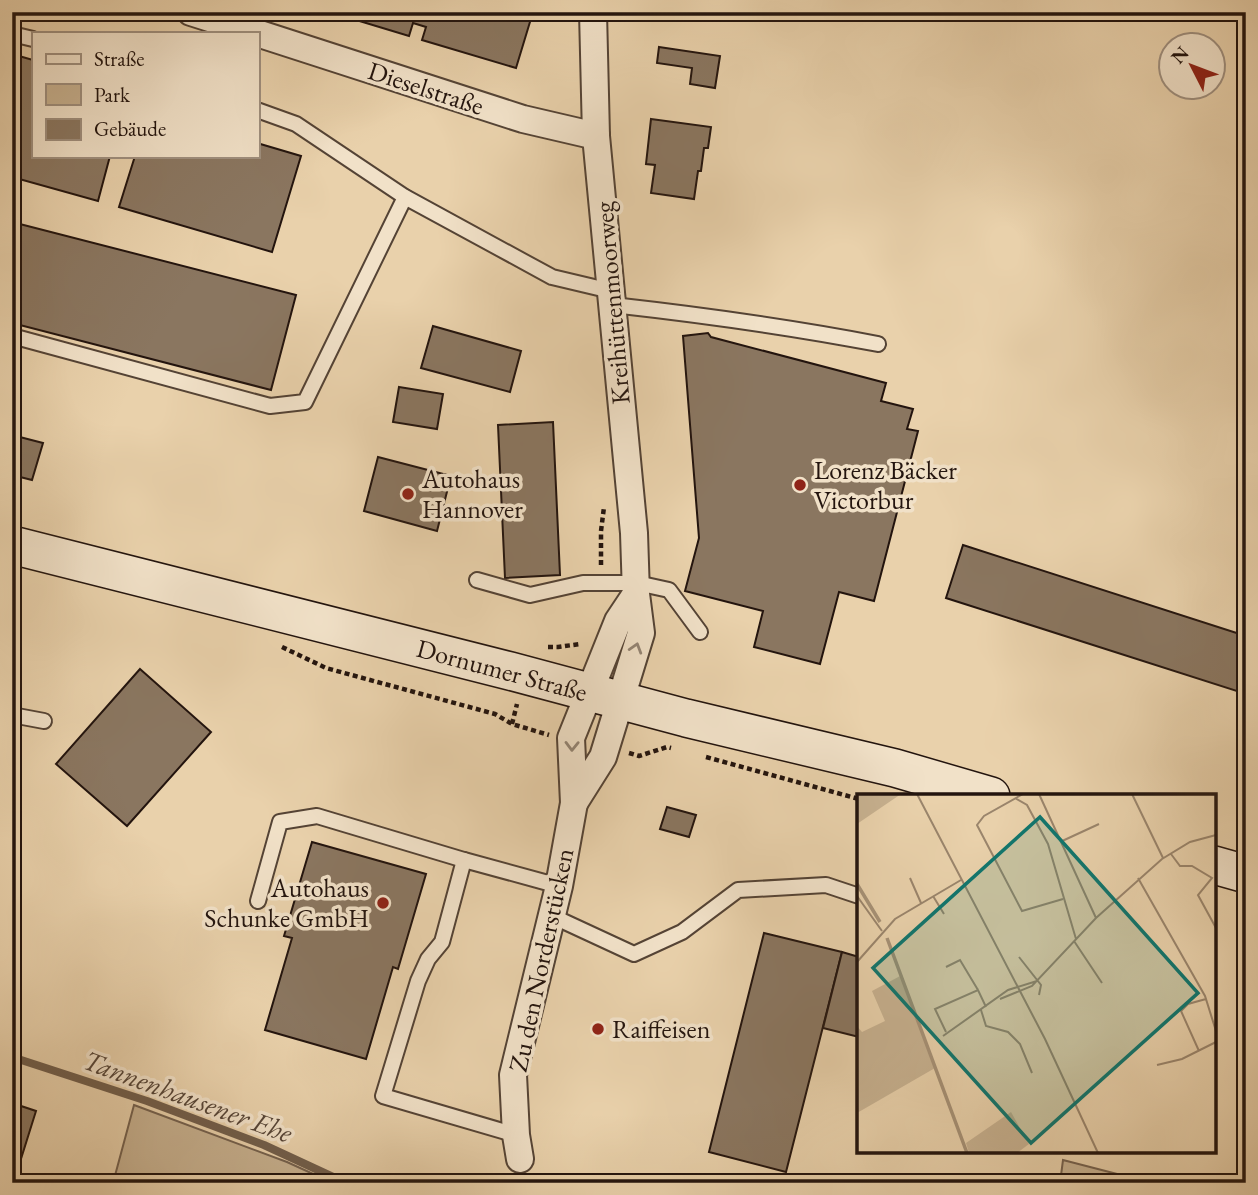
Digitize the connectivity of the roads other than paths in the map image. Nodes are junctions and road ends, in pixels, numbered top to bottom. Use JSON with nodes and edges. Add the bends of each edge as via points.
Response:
{"nodes":[{"id":1,"x":191,"y":12,"type":"edge"},
{"id":2,"x":593,"y":12,"type":"edge"},
{"id":3,"x":254,"y":32,"type":"edge"},
{"id":4,"x":12,"y":34,"type":"edge"},
{"id":5,"x":259,"y":34,"type":"edge"},
{"id":6,"x":32,"y":39,"type":"edge"},
{"id":7,"x":259,"y":111,"type":"edge"},
{"id":8,"x":596,"y":136,"type":"junction"},
{"id":9,"x":405,"y":197,"type":"junction"},
{"id":10,"x":612,"y":298,"type":"junction"},
{"id":11,"x":12,"y":336,"type":"edge"},
{"id":12,"x":878,"y":344,"type":"dead end"},
{"id":13,"x":12,"y":545,"type":"edge"},
{"id":14,"x":477,"y":580,"type":"dead end"},
{"id":15,"x":636,"y":589,"type":"junction"},
{"id":16,"x":700,"y":632,"type":"dead end"},
{"id":17,"x":605,"y":697,"type":"junction"},
{"id":18,"x":12,"y":715,"type":"edge"},
{"id":19,"x":44,"y":721,"type":"dead end"},
{"id":20,"x":983,"y":794,"type":"edge"},
{"id":21,"x":574,"y":803,"type":"junction"},
{"id":22,"x":464,"y":860,"type":"junction"},
{"id":23,"x":1216,"y":866,"type":"edge"},
{"id":24,"x":1246,"y":874,"type":"edge"},
{"id":25,"x":559,"y":886,"type":"junction"},
{"id":26,"x":857,"y":895,"type":"edge"},
{"id":27,"x":258,"y":901,"type":"dead end"},
{"id":28,"x":552,"y":916,"type":"junction"},
{"id":29,"x":518,"y":1147,"type":"joint"}],
"edges":[{"from":1,"to":3,"type":"street","name":"Dieselstraße"},
{"from":2,"to":8,"type":"street","name":"Kreihüttenmoorweg"},
{"from":4,"to":6,"type":"lane"},
{"from":5,"to":8,"type":"street","name":"Dieselstraße","via":[[523,119]]},
{"from":7,"to":9,"type":"lane","via":[[296,124]]},
{"from":8,"to":10,"type":"street","name":"Kreihüttenmoorweg"},
{"from":9,"to":10,"type":"lane","via":[[552,277]]},
{"from":9,"to":11,"type":"lane","via":[[305,402],[270,406]]},
{"from":10,"to":12,"type":"lane"},
{"from":10,"to":15,"type":"street","name":"Kreihüttenmoorweg"},
{"from":13,"to":17,"type":"main road","name":"Dornumer Straße"},
{"from":14,"to":15,"type":"lane","via":[[530,595],[583,583]]},
{"from":15,"to":16,"type":"lane","via":[[669,590]]},
{"from":15,"to":17,"type":"street","via":[[618,621]]},
{"from":17,"to":20,"type":"main road","name":"Dornumer Straße"},
{"from":17,"to":21,"type":"street","name":"Zu den Norderstücken","via":[[603,757]]},
{"from":17,"to":21,"type":"street","name":"Zu den Norderstücken","one_way":true,"via":[[570,738]]},
{"from":18,"to":19,"type":"lane"},
{"from":21,"to":25,"type":"street","name":"Zu den Norderstücken"},
{"from":22,"to":25,"type":"lane"},
{"from":22,"to":27,"type":"lane","via":[[317,816],[281,822]]},
{"from":22,"to":29,"type":"lane","via":[[442,942],[418,981],[383,1096]]},
{"from":23,"to":24,"type":"main road"},
{"from":25,"to":28,"type":"street","name":"Zu den Norderstücken"},
{"from":26,"to":28,"type":"lane","via":[[826,885],[738,890],[682,932],[634,954]]},
{"from":28,"to":29,"type":"street","name":"Zu den Norderstücken","via":[[513,1074]]}]}
